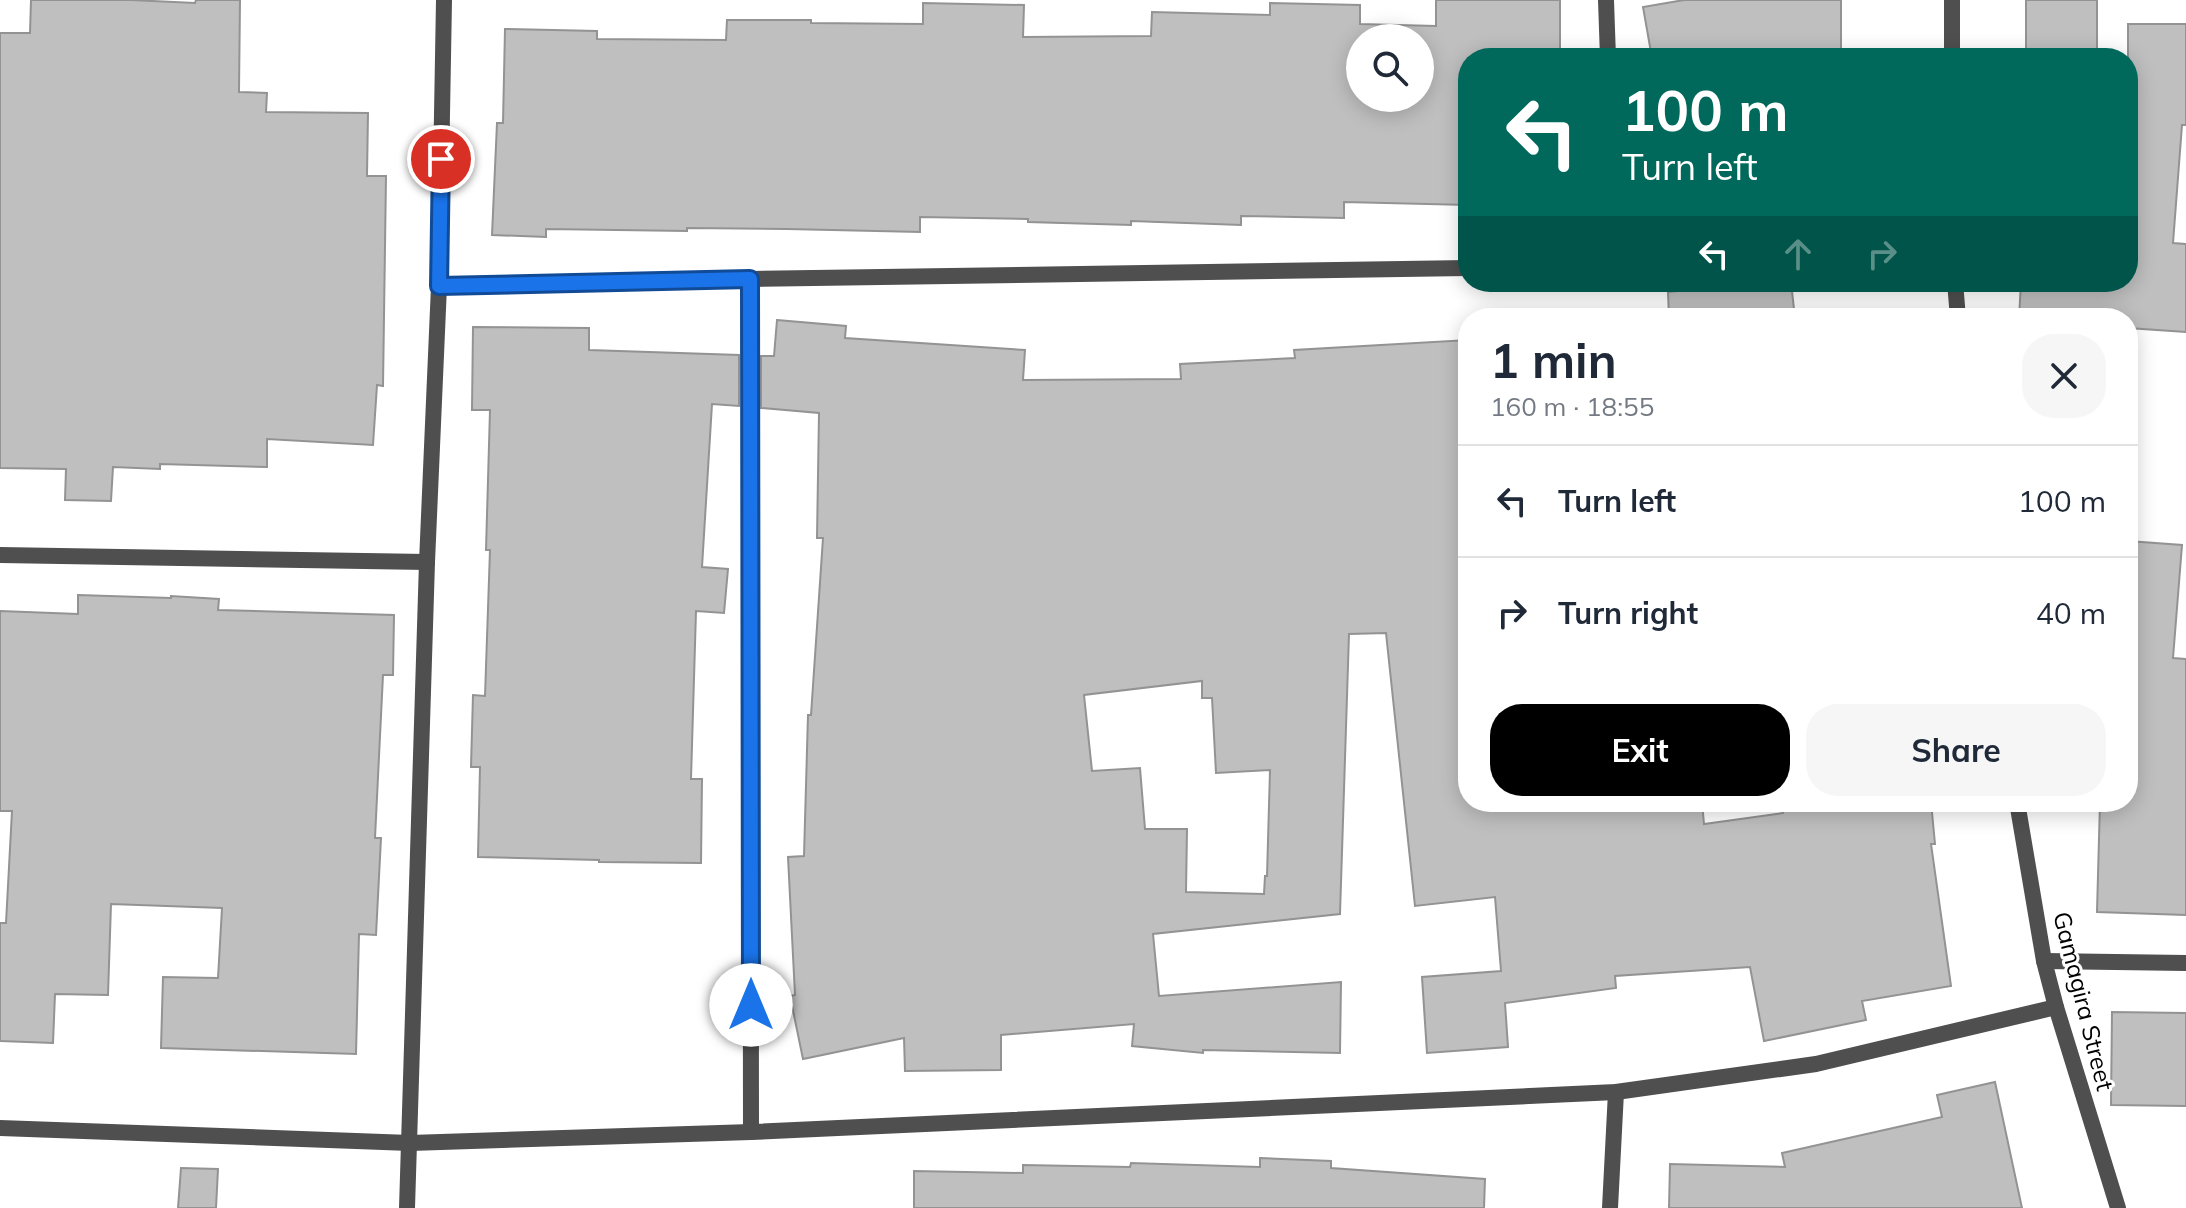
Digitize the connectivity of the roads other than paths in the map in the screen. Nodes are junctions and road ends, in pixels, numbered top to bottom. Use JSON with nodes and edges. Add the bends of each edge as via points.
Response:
{"nodes":[{"id":1,"x":444,"y":0,"type":"edge"},
{"id":2,"x":1606,"y":0,"type":"edge"},
{"id":3,"x":1952,"y":0,"type":"edge"},
{"id":4,"x":1608,"y":48,"type":"edge"},
{"id":5,"x":1952,"y":48,"type":"edge"},
{"id":6,"x":1458,"y":268,"type":"edge"},
{"id":7,"x":750,"y":279,"type":"junction"},
{"id":8,"x":439,"y":286,"type":"junction"},
{"id":9,"x":0,"y":555,"type":"edge"},
{"id":10,"x":427,"y":562,"type":"junction"},
{"id":11,"x":2019,"y":812,"type":"edge"},
{"id":12,"x":2044,"y":961,"type":"junction"},
{"id":13,"x":2186,"y":963,"type":"edge"},
{"id":14,"x":2056,"y":1007,"type":"junction"},
{"id":15,"x":1616,"y":1092,"type":"junction"},
{"id":16,"x":0,"y":1128,"type":"edge"},
{"id":17,"x":751,"y":1132,"type":"junction"},
{"id":18,"x":410,"y":1143,"type":"junction"},
{"id":19,"x":407,"y":1208,"type":"edge"},
{"id":20,"x":1610,"y":1208,"type":"edge"},
{"id":21,"x":2118,"y":1208,"type":"edge"}],
"edges":[{"from":1,"to":8,"type":"street"},
{"from":2,"to":4,"type":"street"},
{"from":3,"to":5,"type":"street"},
{"from":6,"to":7,"type":"street"},
{"from":7,"to":8,"type":"street"},
{"from":7,"to":17,"type":"street"},
{"from":8,"to":10,"type":"street"},
{"from":9,"to":10,"type":"street"},
{"from":10,"to":18,"type":"street"},
{"from":11,"to":12,"type":"street","name":"Gamagira Street"},
{"from":12,"to":13,"type":"street"},
{"from":12,"to":14,"type":"street","name":"Gamagira Street"},
{"from":14,"to":15,"type":"street","via":[[1816,1064]]},
{"from":14,"to":21,"type":"street","name":"Gamagira Street"},
{"from":15,"to":17,"type":"street"},
{"from":15,"to":20,"type":"street"},
{"from":16,"to":18,"type":"street"},
{"from":17,"to":18,"type":"street"},
{"from":18,"to":19,"type":"street"}]}
